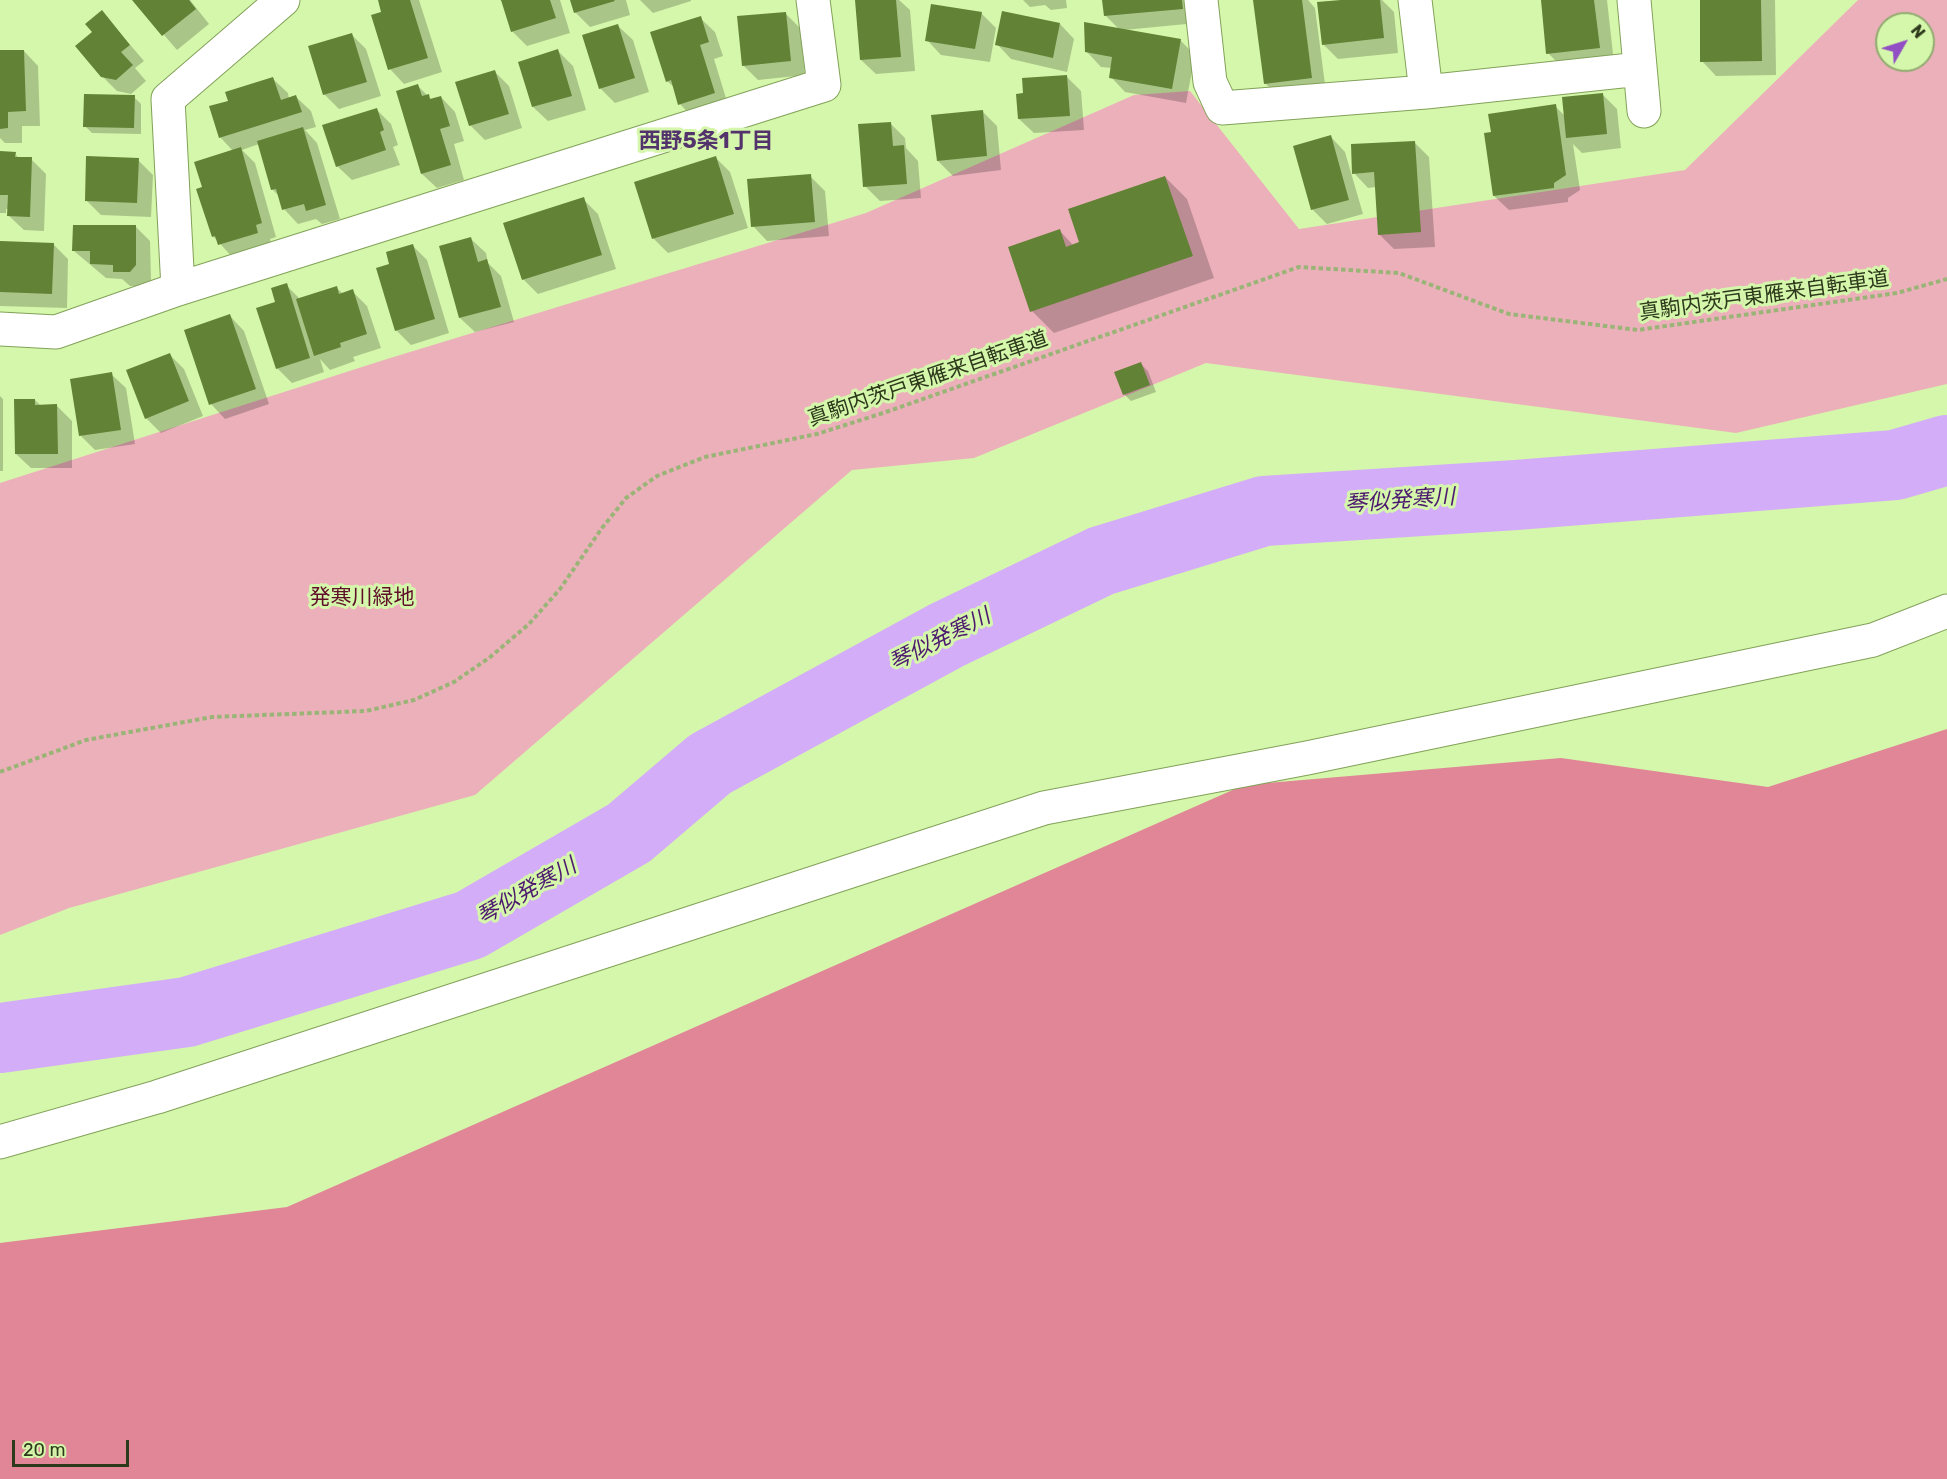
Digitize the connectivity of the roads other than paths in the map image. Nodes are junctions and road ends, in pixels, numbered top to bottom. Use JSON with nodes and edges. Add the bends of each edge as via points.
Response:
{"nodes":[{"id":1,"x":283,"y":0,"type":"edge"},
{"id":2,"x":813,"y":0,"type":"edge"},
{"id":3,"x":1202,"y":0,"type":"edge"},
{"id":4,"x":1415,"y":0,"type":"edge"},
{"id":5,"x":1634,"y":0,"type":"edge"},
{"id":6,"x":1640,"y":69,"type":"junction"},
{"id":7,"x":1426,"y":92,"type":"junction"},
{"id":8,"x":1644,"y":111,"type":"dead end"},
{"id":9,"x":177,"y":290,"type":"junction"},
{"id":10,"x":0,"y":329,"type":"edge"},
{"id":11,"x":1947,"y":611,"type":"edge"},
{"id":12,"x":0,"y":1142,"type":"edge"}],
"edges":[{"from":1,"to":9,"type":"street","via":[[168,99]]},
{"from":2,"to":9,"type":"street","via":[[824,85]]},
{"from":3,"to":7,"type":"street","via":[[1210,82],[1222,108]]},
{"from":4,"to":7,"type":"street"},
{"from":5,"to":6,"type":"street"},
{"from":6,"to":7,"type":"street"},
{"from":6,"to":8,"type":"street"},
{"from":9,"to":10,"type":"street","via":[[56,332]]},
{"from":11,"to":12,"type":"street","via":[[1862,642],[1307,758],[1044,808],[168,1094]]}]}
